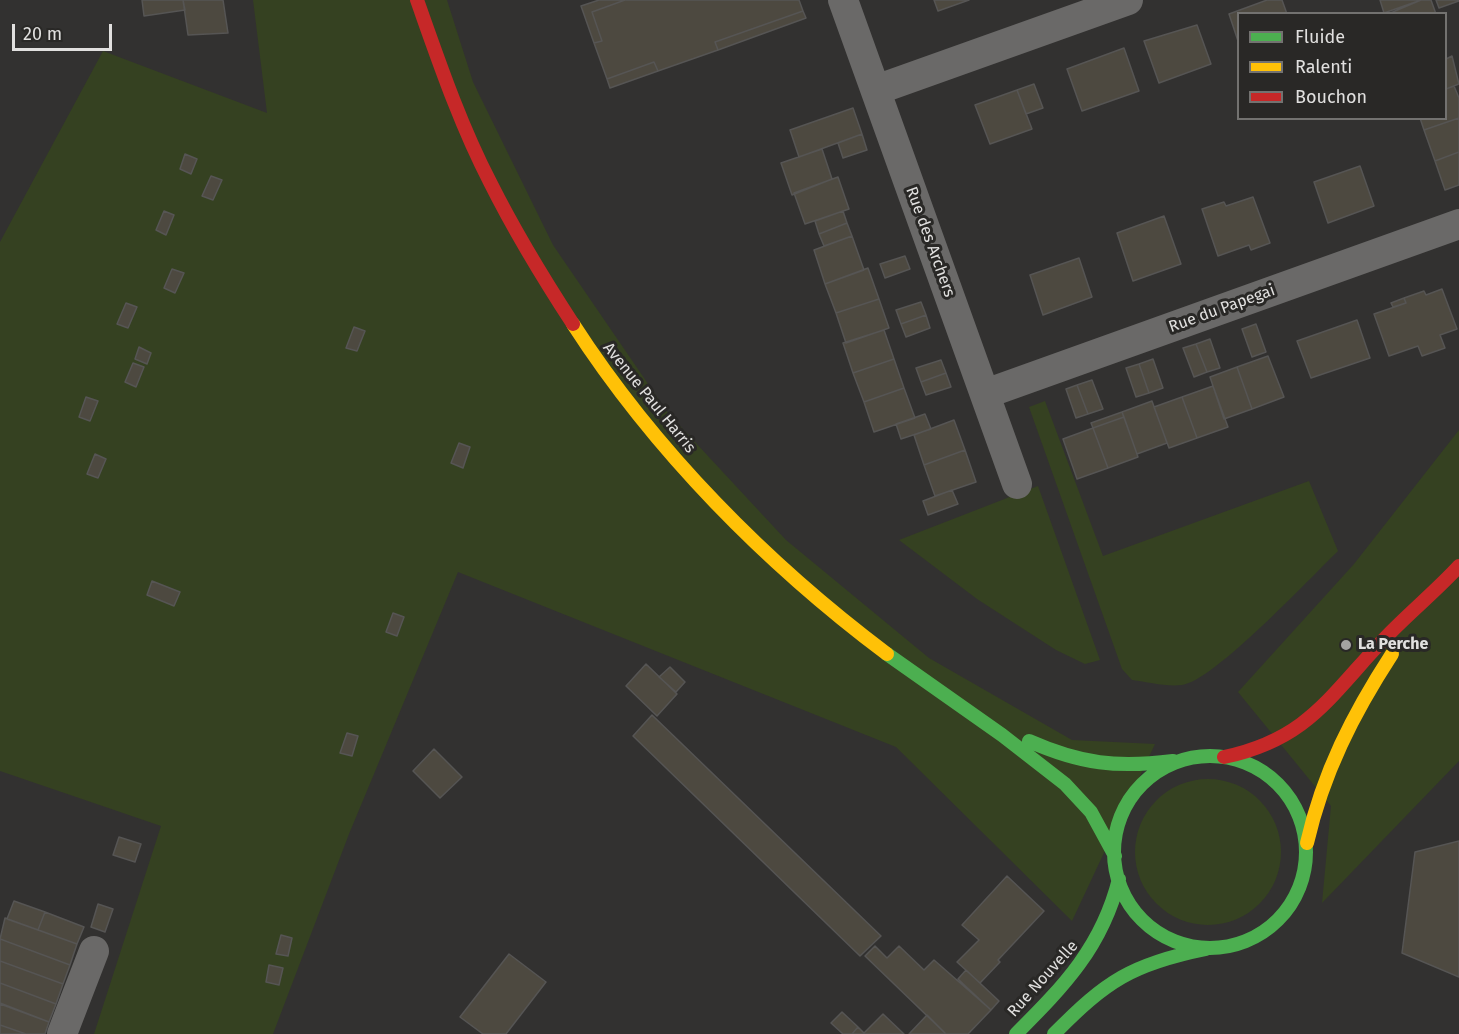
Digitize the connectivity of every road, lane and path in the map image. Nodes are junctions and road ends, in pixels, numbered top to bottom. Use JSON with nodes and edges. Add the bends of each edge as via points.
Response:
{"nodes":[{"id":1,"x":417,"y":0,"type":"edge"},
{"id":2,"x":843,"y":0,"type":"edge"},
{"id":3,"x":1128,"y":0,"type":"edge"},
{"id":4,"x":876,"y":90,"type":"junction"},
{"id":5,"x":1459,"y":224,"type":"edge"},
{"id":6,"x":985,"y":394,"type":"junction"},
{"id":7,"x":1017,"y":484,"type":"dead end"},
{"id":8,"x":1459,"y":566,"type":"edge"},
{"id":9,"x":1433,"y":594,"type":"junction"},
{"id":10,"x":981,"y":719,"type":"junction"},
{"id":11,"x":1224,"y":757,"type":"junction"},
{"id":12,"x":1184,"y":760,"type":"junction"},
{"id":13,"x":1306,"y":848,"type":"junction"},
{"id":14,"x":1115,"y":856,"type":"junction"},
{"id":15,"x":1119,"y":879,"type":"junction"},
{"id":16,"x":1216,"y":947,"type":"junction"},
{"id":17,"x":94,"y":951,"type":"dead end"},
{"id":18,"x":62,"y":1034,"type":"edge"},
{"id":19,"x":1016,"y":1034,"type":"edge"},
{"id":20,"x":1054,"y":1034,"type":"edge"}],
"edges":[{"from":1,"to":10,"type":"main road","name":"Avenue Paul Harris","via":[[457,112],[498,200],[558,305],[632,408],[716,503],[811,594],[877,647]]},
{"from":2,"to":4,"type":"street","name":"Rue des Archers"},
{"from":3,"to":4,"type":"street"},
{"from":4,"to":6,"type":"street","name":"Rue des Archers"},
{"from":5,"to":6,"type":"street","name":"Rue du Papegai"},
{"from":6,"to":7,"type":"street","name":"Rue des Archers"},
{"from":8,"to":9,"type":"main road"},
{"from":9,"to":11,"type":"main road","via":[[1387,636],[1307,722],[1264,749]]},
{"from":9,"to":13,"type":"main road","via":[[1341,738],[1321,784]]},
{"from":10,"to":12,"type":"main road","name":"Avenue Paul Harris","via":[[1083,763],[1110,767]]},
{"from":10,"to":14,"type":"main road","name":"Avenue Paul Harris","via":[[1076,795],[1099,824]]},
{"from":11,"to":12,"type":"main road"},
{"from":11,"to":13,"type":"main road","via":[[1251,765],[1282,788],[1300,820]]},
{"from":12,"to":14,"type":"main road","via":[[1158,772],[1130,800],[1118,827]]},
{"from":13,"to":16,"type":"main road","via":[[1300,885],[1281,916],[1252,938]]},
{"from":14,"to":15,"type":"main road"},
{"from":15,"to":16,"type":"main road","via":[[1131,905],[1151,927],[1186,945]]},
{"from":15,"to":19,"type":"main road","name":"Rue Nouvelle","via":[[1107,920],[1089,955]]},
{"from":16,"to":20,"type":"main road","via":[[1122,976],[1094,994]]},
{"from":17,"to":18,"type":"street"}]}
